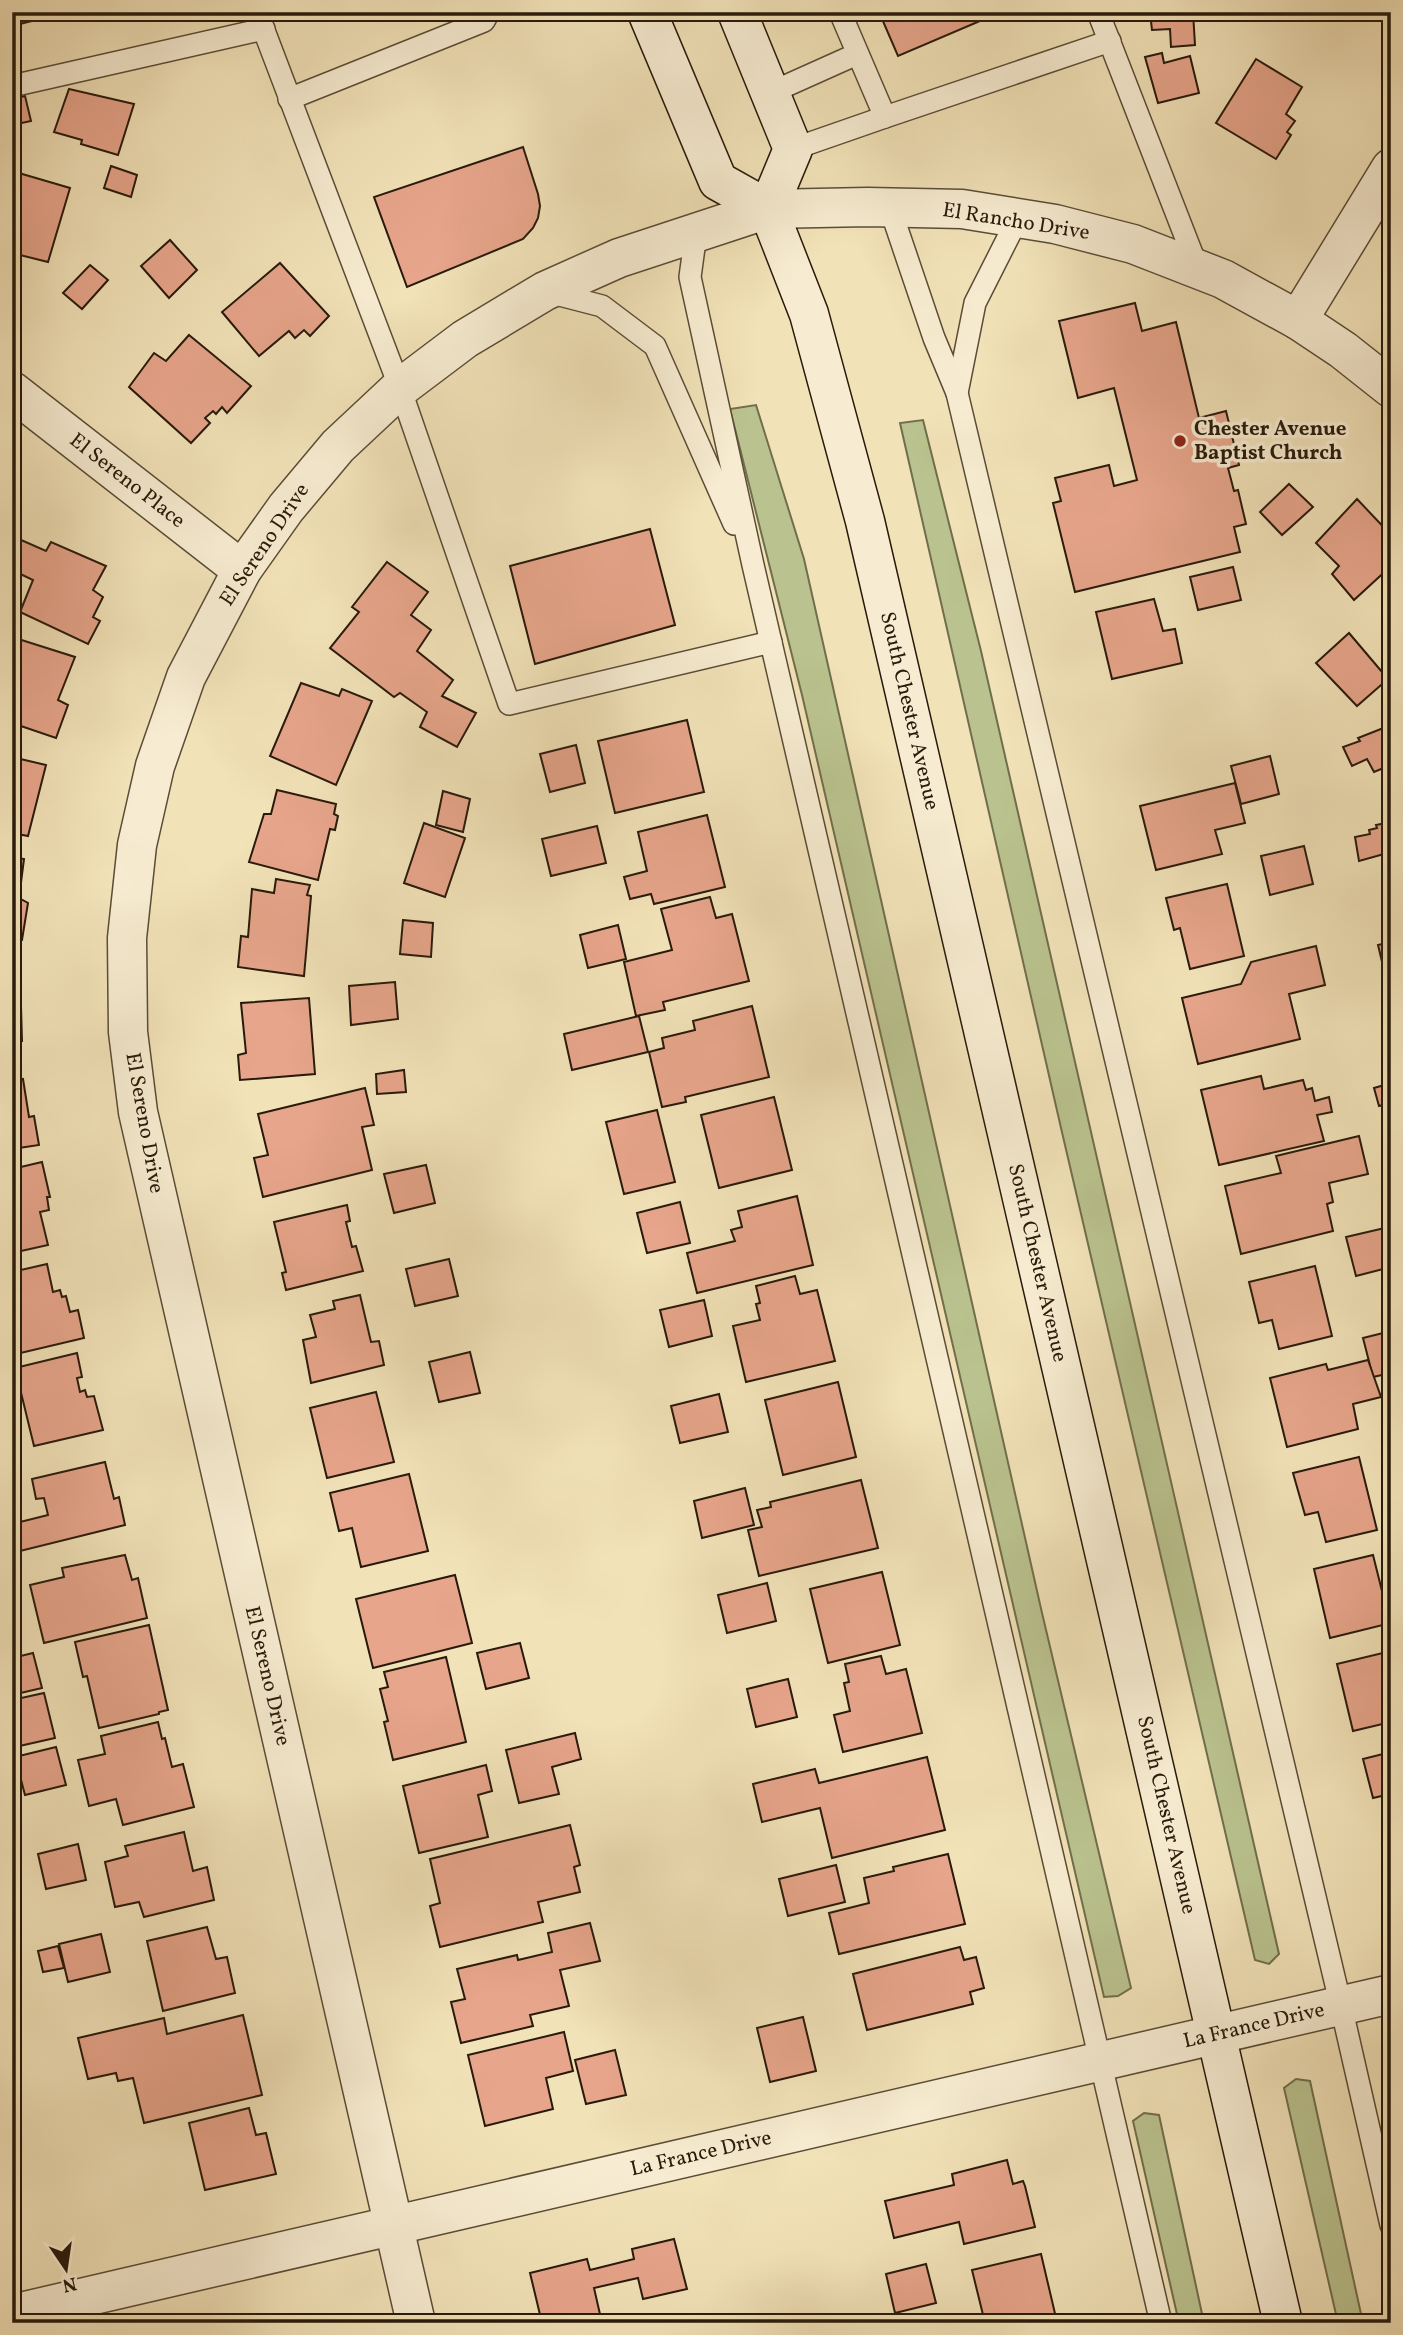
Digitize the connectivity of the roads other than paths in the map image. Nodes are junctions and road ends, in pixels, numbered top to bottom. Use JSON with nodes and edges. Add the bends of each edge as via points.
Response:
{"nodes":[{"id":1,"x":489,"y":12,"type":"edge"},
{"id":2,"x":648,"y":12,"type":"edge"},
{"id":3,"x":840,"y":12,"type":"edge"},
{"id":4,"x":1098,"y":12,"type":"edge"},
{"id":5,"x":739,"y":13,"type":"edge"},
{"id":6,"x":260,"y":21,"type":"edge"},
{"id":7,"x":1110,"y":41,"type":"junction"},
{"id":8,"x":857,"y":54,"type":"junction"},
{"id":9,"x":12,"y":86,"type":"edge"},
{"id":10,"x":770,"y":93,"type":"junction"},
{"id":11,"x":289,"y":99,"type":"junction"},
{"id":12,"x":885,"y":117,"type":"junction"},
{"id":13,"x":793,"y":149,"type":"junction"},
{"id":14,"x":1391,"y":168,"type":"edge"},
{"id":15,"x":890,"y":208,"type":"junction"},
{"id":16,"x":768,"y":209,"type":"junction"},
{"id":17,"x":1018,"y":218,"type":"junction"},
{"id":18,"x":696,"y":233,"type":"junction"},
{"id":19,"x":1198,"y":270,"type":"junction"},
{"id":20,"x":545,"y":291,"type":"junction"},
{"id":21,"x":1298,"y":320,"type":"junction"},
{"id":22,"x":400,"y":388,"type":"junction"},
{"id":23,"x":1391,"y":388,"type":"edge"},
{"id":24,"x":12,"y":391,"type":"edge"},
{"id":25,"x":957,"y":393,"type":"junction"},
{"id":26,"x":753,"y":565,"type":"junction"},
{"id":27,"x":242,"y":570,"type":"junction"},
{"id":28,"x":771,"y":642,"type":"junction"},
{"id":29,"x":1391,"y":1994,"type":"edge"},
{"id":30,"x":1341,"y":2006,"type":"junction"},
{"id":31,"x":1217,"y":2035,"type":"junction"},
{"id":32,"x":1101,"y":2061,"type":"junction"},
{"id":33,"x":1391,"y":2225,"type":"edge"},
{"id":34,"x":393,"y":2226,"type":"junction"},
{"id":35,"x":12,"y":2314,"type":"edge"},
{"id":36,"x":416,"y":2323,"type":"edge"},
{"id":37,"x":1161,"y":2323,"type":"edge"},
{"id":38,"x":1283,"y":2323,"type":"edge"}],
"edges":[{"from":1,"to":11,"type":"lane","via":[[484,21]]},
{"from":2,"to":16,"type":"street","via":[[718,181]]},
{"from":3,"to":8,"type":"lane"},
{"from":4,"to":7,"type":"lane"},
{"from":5,"to":10,"type":"street"},
{"from":6,"to":9,"type":"lane"},
{"from":6,"to":11,"type":"lane"},
{"from":7,"to":12,"type":"lane"},
{"from":7,"to":19,"type":"lane"},
{"from":8,"to":10,"type":"lane"},
{"from":8,"to":12,"type":"lane"},
{"from":10,"to":13,"type":"street"},
{"from":11,"to":22,"type":"lane"},
{"from":12,"to":13,"type":"lane"},
{"from":13,"to":16,"type":"street"},
{"from":14,"to":21,"type":"street"},
{"from":15,"to":16,"type":"street","name":"El Rancho Drive"},
{"from":15,"to":17,"type":"street","name":"El Rancho Drive","via":[[962,209]]},
{"from":15,"to":25,"type":"lane"},
{"from":16,"to":18,"type":"street","name":"El Sereno Drive"},
{"from":16,"to":31,"type":"street","name":"South Chester Avenue","via":[[809,314],[865,522]]},
{"from":17,"to":19,"type":"street","name":"El Rancho Drive","via":[[1133,244]]},
{"from":17,"to":25,"type":"lane","via":[[975,303]]},
{"from":18,"to":20,"type":"street","name":"El Sereno Drive","via":[[619,258]]},
{"from":18,"to":26,"type":"lane","via":[[690,277]]},
{"from":19,"to":21,"type":"street","name":"El Rancho Drive"},
{"from":20,"to":22,"type":"street","name":"El Sereno Drive","via":[[465,339]]},
{"from":20,"to":26,"type":"lane","via":[[602,306],[655,346]]},
{"from":21,"to":23,"type":"street","name":"El Rancho Drive"},
{"from":22,"to":27,"type":"street","name":"El Sereno Drive","via":[[338,446]]},
{"from":22,"to":28,"type":"lane","via":[[509,704]]},
{"from":24,"to":27,"type":"street","name":"El Sereno Place"},
{"from":25,"to":30,"type":"lane"},
{"from":26,"to":28,"type":"lane"},
{"from":27,"to":34,"type":"street","name":"El Sereno Drive","via":[[186,677],[155,766],[137,845],[127,938],[128,1032],[138,1112]]},
{"from":28,"to":32,"type":"lane"},
{"from":29,"to":30,"type":"street","name":"La France Drive"},
{"from":30,"to":31,"type":"street","name":"La France Drive"},
{"from":30,"to":33,"type":"lane"},
{"from":31,"to":32,"type":"street","name":"La France Drive"},
{"from":31,"to":38,"type":"street","name":"South Chester Avenue"},
{"from":32,"to":34,"type":"street","name":"La France Drive"},
{"from":32,"to":37,"type":"lane"},
{"from":34,"to":35,"type":"street","name":"La France Drive"},
{"from":34,"to":36,"type":"street","name":"El Sereno Drive"}]}
